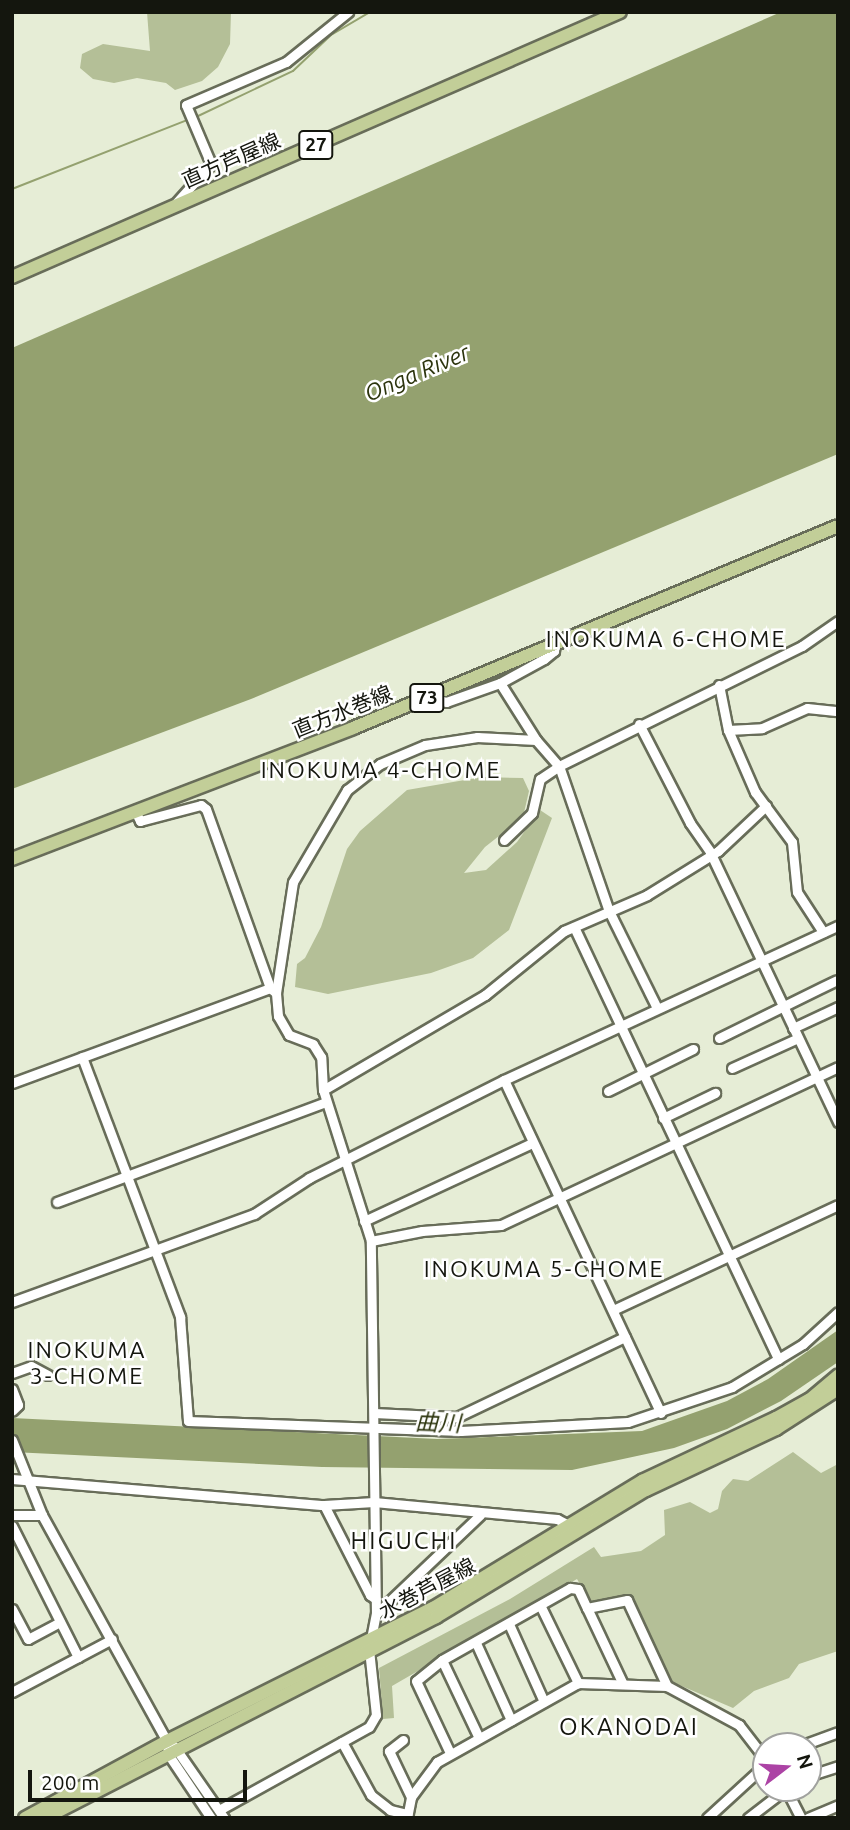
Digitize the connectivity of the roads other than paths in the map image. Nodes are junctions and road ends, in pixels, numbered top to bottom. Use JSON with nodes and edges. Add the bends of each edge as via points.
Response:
{"nodes":[{"id":1,"x":348,"y":12,"type":"edge"},
{"id":2,"x":620,"y":12,"type":"edge"},
{"id":3,"x":173,"y":207,"type":"junction"},
{"id":4,"x":12,"y":277,"type":"edge"},
{"id":5,"x":838,"y":526,"type":"edge"},
{"id":6,"x":837,"y":623,"type":"edge"},
{"id":7,"x":555,"y":644,"type":"junction"},
{"id":8,"x":500,"y":683,"type":"junction"},
{"id":9,"x":719,"y":685,"type":"junction"},
{"id":10,"x":429,"y":697,"type":"junction"},
{"id":11,"x":838,"y":710,"type":"edge"},
{"id":12,"x":639,"y":724,"type":"junction"},
{"id":13,"x":728,"y":730,"type":"junction"},
{"id":14,"x":536,"y":740,"type":"junction"},
{"id":15,"x":559,"y":766,"type":"junction"},
{"id":16,"x":766,"y":806,"type":"junction"},
{"id":17,"x":136,"y":813,"type":"junction"},
{"id":18,"x":504,"y":841,"type":"dead end"},
{"id":19,"x":710,"y":852,"type":"junction"},
{"id":20,"x":12,"y":859,"type":"edge"},
{"id":21,"x":609,"y":911,"type":"junction"},
{"id":22,"x":838,"y":926,"type":"edge"},
{"id":23,"x":574,"y":927,"type":"junction"},
{"id":24,"x":823,"y":932,"type":"junction"},
{"id":25,"x":761,"y":960,"type":"junction"},
{"id":26,"x":838,"y":980,"type":"edge"},
{"id":27,"x":273,"y":990,"type":"junction"},
{"id":28,"x":783,"y":1007,"type":"junction"},
{"id":29,"x":838,"y":1007,"type":"edge"},
{"id":30,"x":657,"y":1008,"type":"junction"},
{"id":31,"x":621,"y":1026,"type":"junction"},
{"id":32,"x":793,"y":1028,"type":"junction"},
{"id":33,"x":719,"y":1038,"type":"dead end"},
{"id":34,"x":798,"y":1038,"type":"junction"},
{"id":35,"x":693,"y":1049,"type":"dead end"},
{"id":36,"x":82,"y":1057,"type":"junction"},
{"id":37,"x":838,"y":1067,"type":"edge"},
{"id":38,"x":732,"y":1068,"type":"dead end"},
{"id":39,"x":643,"y":1073,"type":"junction"},
{"id":40,"x":816,"y":1077,"type":"junction"},
{"id":41,"x":504,"y":1080,"type":"junction"},
{"id":42,"x":12,"y":1083,"type":"edge"},
{"id":43,"x":323,"y":1090,"type":"junction"},
{"id":44,"x":608,"y":1091,"type":"dead end"},
{"id":45,"x":715,"y":1093,"type":"dead end"},
{"id":46,"x":326,"y":1102,"type":"junction"},
{"id":47,"x":663,"y":1118,"type":"junction"},
{"id":48,"x":838,"y":1122,"type":"edge"},
{"id":49,"x":533,"y":1143,"type":"junction"},
{"id":50,"x":676,"y":1143,"type":"junction"},
{"id":51,"x":342,"y":1160,"type":"junction"},
{"id":52,"x":126,"y":1175,"type":"junction"},
{"id":53,"x":559,"y":1198,"type":"junction"},
{"id":54,"x":57,"y":1202,"type":"dead end"},
{"id":55,"x":838,"y":1205,"type":"edge"},
{"id":56,"x":365,"y":1221,"type":"junction"},
{"id":57,"x":371,"y":1241,"type":"junction"},
{"id":58,"x":154,"y":1250,"type":"junction"},
{"id":59,"x":728,"y":1255,"type":"junction"},
{"id":60,"x":12,"y":1302,"type":"edge"},
{"id":61,"x":613,"y":1310,"type":"junction"},
{"id":62,"x":838,"y":1312,"type":"edge"},
{"id":63,"x":625,"y":1338,"type":"junction"},
{"id":64,"x":778,"y":1359,"type":"junction"},
{"id":65,"x":12,"y":1373,"type":"edge"},
{"id":66,"x":48,"y":1375,"type":"dead end"},
{"id":67,"x":838,"y":1376,"type":"edge"},
{"id":68,"x":838,"y":1388,"type":"edge"},
{"id":69,"x":12,"y":1389,"type":"edge"},
{"id":70,"x":12,"y":1411,"type":"edge"},
{"id":71,"x":374,"y":1413,"type":"junction"},
{"id":72,"x":661,"y":1413,"type":"junction"},
{"id":73,"x":375,"y":1427,"type":"junction"},
{"id":74,"x":14,"y":1445,"type":"edge"},
{"id":75,"x":12,"y":1479,"type":"edge"},
{"id":76,"x":26,"y":1480,"type":"junction"},
{"id":77,"x":374,"y":1502,"type":"junction"},
{"id":78,"x":324,"y":1505,"type":"junction"},
{"id":79,"x":12,"y":1515,"type":"edge"},
{"id":80,"x":43,"y":1515,"type":"junction"},
{"id":81,"x":481,"y":1515,"type":"junction"},
{"id":82,"x":12,"y":1526,"type":"edge"},
{"id":83,"x":575,"y":1529,"type":"junction"},
{"id":84,"x":376,"y":1599,"type":"junction"},
{"id":85,"x":541,"y":1607,"type":"junction"},
{"id":86,"x":587,"y":1608,"type":"junction"},
{"id":87,"x":12,"y":1609,"type":"edge"},
{"id":88,"x":376,"y":1614,"type":"junction"},
{"id":89,"x":60,"y":1622,"type":"junction"},
{"id":90,"x":509,"y":1624,"type":"junction"},
{"id":91,"x":112,"y":1639,"type":"junction"},
{"id":92,"x":477,"y":1643,"type":"junction"},
{"id":93,"x":369,"y":1644,"type":"junction"},
{"id":94,"x":78,"y":1657,"type":"junction"},
{"id":95,"x":442,"y":1660,"type":"junction"},
{"id":96,"x":579,"y":1682,"type":"junction"},
{"id":97,"x":622,"y":1682,"type":"junction"},
{"id":98,"x":667,"y":1686,"type":"junction"},
{"id":99,"x":14,"y":1688,"type":"edge"},
{"id":100,"x":544,"y":1702,"type":"junction"},
{"id":101,"x":511,"y":1720,"type":"junction"},
{"id":102,"x":479,"y":1738,"type":"junction"},
{"id":103,"x":403,"y":1740,"type":"dead end"},
{"id":104,"x":342,"y":1742,"type":"junction"},
{"id":105,"x":752,"y":1743,"type":"edge"},
{"id":106,"x":171,"y":1748,"type":"junction"},
{"id":107,"x":450,"y":1753,"type":"junction"},
{"id":108,"x":752,"y":1775,"type":"edge"},
{"id":109,"x":411,"y":1797,"type":"junction"},
{"id":110,"x":768,"y":1802,"type":"edge"},
{"id":111,"x":793,"y":1802,"type":"edge"},
{"id":112,"x":838,"y":1805,"type":"edge"},
{"id":113,"x":221,"y":1814,"type":"edge"},
{"id":114,"x":46,"y":1815,"type":"edge"},
{"id":115,"x":407,"y":1816,"type":"edge"},
{"id":116,"x":25,"y":1818,"type":"edge"},
{"id":117,"x":211,"y":1818,"type":"edge"},
{"id":118,"x":707,"y":1818,"type":"edge"},
{"id":119,"x":748,"y":1818,"type":"edge"},
{"id":120,"x":801,"y":1818,"type":"edge"},
{"id":121,"x":808,"y":1818,"type":"edge"}],
"edges":[{"from":1,"to":3,"type":"street","via":[[286,62],[186,105],[211,164]]},
{"from":2,"to":3,"type":"main road","name":"直方芦屋線","number":"27"},
{"from":3,"to":4,"type":"main road","name":"直方芦屋線","number":"27"},
{"from":5,"to":7,"type":"main road","name":"直方水巻線","number":"73"},
{"from":6,"to":9,"type":"street","via":[[802,646]]},
{"from":7,"to":8,"type":"street","via":[[544,659]]},
{"from":7,"to":10,"type":"main road","name":"直方水巻線","number":"73"},
{"from":8,"to":10,"type":"street","via":[[446,702]]},
{"from":8,"to":14,"type":"street"},
{"from":9,"to":12,"type":"street"},
{"from":9,"to":13,"type":"street"},
{"from":10,"to":17,"type":"main road","name":"直方水巻線","number":"73"},
{"from":11,"to":13,"type":"street","via":[[807,708],[762,729]]},
{"from":12,"to":15,"type":"street"},
{"from":12,"to":19,"type":"street"},
{"from":13,"to":16,"type":"street"},
{"from":14,"to":15,"type":"street"},
{"from":14,"to":27,"type":"street","via":[[477,737],[425,745],[380,764],[347,790],[293,882]]},
{"from":15,"to":18,"type":"street","via":[[540,779],[532,813]]},
{"from":15,"to":21,"type":"street"},
{"from":16,"to":19,"type":"street","via":[[718,851]]},
{"from":16,"to":24,"type":"street","via":[[792,842],[797,892]]},
{"from":17,"to":20,"type":"main road","name":"直方水巻線","number":"73"},
{"from":17,"to":27,"type":"street","via":[[139,821],[201,805],[206,809]]},
{"from":19,"to":21,"type":"street","via":[[647,895]]},
{"from":19,"to":25,"type":"street"},
{"from":21,"to":23,"type":"street"},
{"from":21,"to":30,"type":"street"},
{"from":22,"to":24,"type":"street"},
{"from":23,"to":31,"type":"street"},
{"from":23,"to":43,"type":"street","via":[[537,950],[485,995]]},
{"from":24,"to":25,"type":"street"},
{"from":25,"to":28,"type":"street"},
{"from":25,"to":30,"type":"street"},
{"from":26,"to":28,"type":"street"},
{"from":27,"to":36,"type":"street"},
{"from":27,"to":43,"type":"street","via":[[283,1029],[313,1044],[321,1057]]},
{"from":28,"to":32,"type":"street"},
{"from":28,"to":33,"type":"street"},
{"from":29,"to":32,"type":"street"},
{"from":30,"to":31,"type":"street"},
{"from":31,"to":39,"type":"street"},
{"from":31,"to":41,"type":"street"},
{"from":32,"to":34,"type":"street"},
{"from":34,"to":38,"type":"street"},
{"from":34,"to":40,"type":"street"},
{"from":35,"to":39,"type":"street"},
{"from":36,"to":42,"type":"street"},
{"from":36,"to":52,"type":"street"},
{"from":37,"to":40,"type":"street"},
{"from":39,"to":44,"type":"street"},
{"from":39,"to":47,"type":"street"},
{"from":40,"to":48,"type":"street"},
{"from":40,"to":50,"type":"street"},
{"from":41,"to":49,"type":"street"},
{"from":41,"to":51,"type":"street"},
{"from":43,"to":46,"type":"street"},
{"from":45,"to":47,"type":"street"},
{"from":46,"to":51,"type":"street"},
{"from":46,"to":52,"type":"street"},
{"from":47,"to":50,"type":"street"},
{"from":49,"to":53,"type":"street"},
{"from":49,"to":56,"type":"street"},
{"from":50,"to":53,"type":"street"},
{"from":50,"to":59,"type":"street"},
{"from":51,"to":56,"type":"street"},
{"from":51,"to":58,"type":"street","via":[[254,1214]]},
{"from":52,"to":54,"type":"street"},
{"from":52,"to":58,"type":"street"},
{"from":53,"to":57,"type":"street","via":[[501,1225],[422,1231]]},
{"from":53,"to":61,"type":"street"},
{"from":55,"to":59,"type":"street"},
{"from":56,"to":57,"type":"street"},
{"from":57,"to":71,"type":"street"},
{"from":58,"to":60,"type":"street"},
{"from":58,"to":73,"type":"street","via":[[180,1317],[188,1420]]},
{"from":59,"to":61,"type":"street"},
{"from":59,"to":64,"type":"street"},
{"from":61,"to":63,"type":"street"},
{"from":62,"to":64,"type":"street","via":[[803,1344]]},
{"from":63,"to":71,"type":"street","via":[[457,1416]]},
{"from":63,"to":72,"type":"street"},
{"from":64,"to":72,"type":"street","via":[[732,1387]]},
{"from":65,"to":66,"type":"street","via":[[31,1366]]},
{"from":67,"to":83,"type":"main road","name":"水巻芦屋線","via":[[809,1400],[642,1481]]},
{"from":68,"to":83,"type":"main road","name":"水巻芦屋線","via":[[786,1424]]},
{"from":69,"to":70,"type":"street","via":[[18,1405]]},
{"from":71,"to":73,"type":"street"},
{"from":72,"to":73,"type":"street","via":[[595,1426],[461,1431]]},
{"from":73,"to":77,"type":"street"},
{"from":74,"to":76,"type":"street"},
{"from":75,"to":76,"type":"street"},
{"from":76,"to":78,"type":"street"},
{"from":76,"to":80,"type":"street"},
{"from":77,"to":78,"type":"street"},
{"from":77,"to":81,"type":"street"},
{"from":77,"to":84,"type":"street"},
{"from":78,"to":84,"type":"street"},
{"from":79,"to":80,"type":"street"},
{"from":80,"to":91,"type":"street"},
{"from":81,"to":83,"type":"street","via":[[557,1519]]},
{"from":81,"to":88,"type":"street"},
{"from":82,"to":89,"type":"street"},
{"from":83,"to":93,"type":"main road","name":"水巻芦屋線"},
{"from":84,"to":88,"type":"street"},
{"from":85,"to":86,"type":"street","via":[[570,1588],[578,1589]]},
{"from":85,"to":90,"type":"street"},
{"from":85,"to":96,"type":"street"},
{"from":86,"to":97,"type":"street"},
{"from":86,"to":98,"type":"street","via":[[627,1600]]},
{"from":87,"to":89,"type":"street","via":[[28,1639]]},
{"from":88,"to":93,"type":"street"},
{"from":89,"to":94,"type":"street"},
{"from":90,"to":92,"type":"street"},
{"from":90,"to":100,"type":"street"},
{"from":91,"to":94,"type":"street"},
{"from":91,"to":106,"type":"street"},
{"from":92,"to":95,"type":"street"},
{"from":92,"to":101,"type":"street"},
{"from":93,"to":104,"type":"street","via":[[376,1715],[369,1727]]},
{"from":93,"to":106,"type":"main road","name":"水巻芦屋線"},
{"from":94,"to":99,"type":"street"},
{"from":95,"to":102,"type":"street"},
{"from":95,"to":107,"type":"street","via":[[416,1681]]},
{"from":96,"to":97,"type":"street"},
{"from":96,"to":100,"type":"street"},
{"from":97,"to":98,"type":"street"},
{"from":98,"to":105,"type":"street","via":[[739,1725]]},
{"from":100,"to":101,"type":"street"},
{"from":101,"to":102,"type":"street"},
{"from":102,"to":107,"type":"street"},
{"from":103,"to":109,"type":"street","via":[[389,1751]]},
{"from":104,"to":113,"type":"street"},
{"from":104,"to":115,"type":"street","via":[[371,1795]]},
{"from":106,"to":113,"type":"street"},
{"from":106,"to":114,"type":"main road","name":"水巻芦屋線"},
{"from":106,"to":117,"type":"street"},
{"from":107,"to":109,"type":"street","via":[[427,1771]]},
{"from":108,"to":118,"type":"street"},
{"from":109,"to":115,"type":"street"},
{"from":110,"to":119,"type":"street"},
{"from":111,"to":120,"type":"street"},
{"from":112,"to":121,"type":"street"},
{"from":114,"to":116,"type":"main road","name":"水巻芦屋線"}]}
